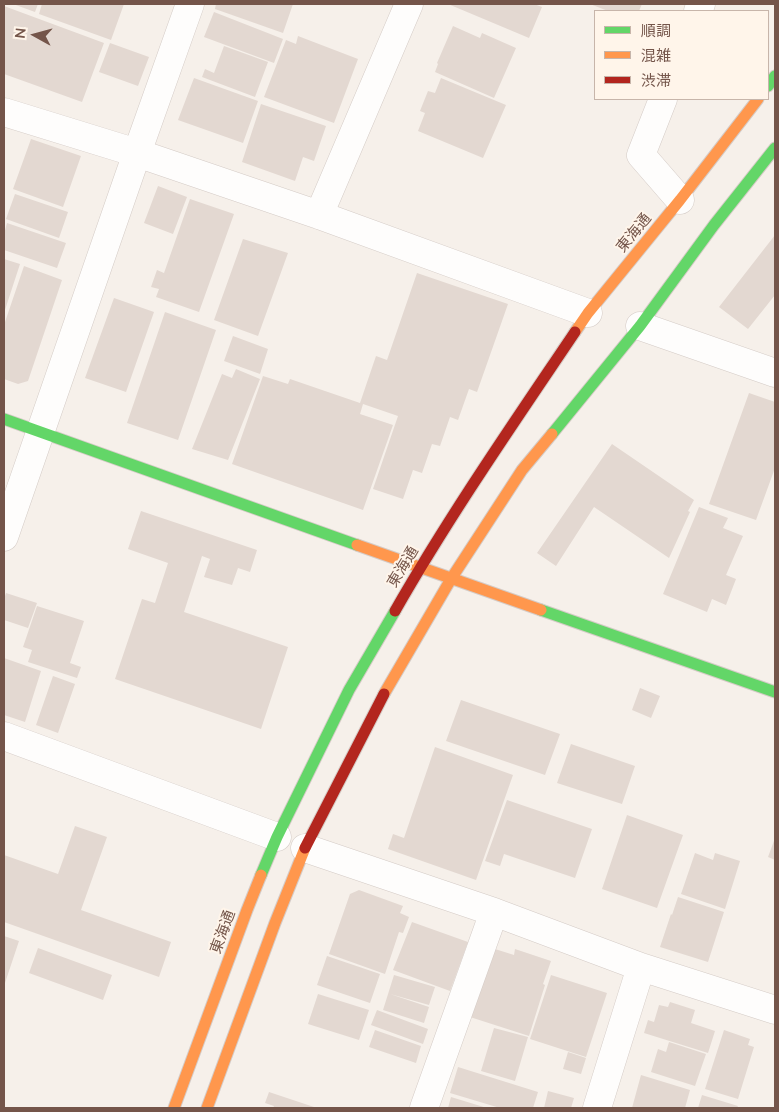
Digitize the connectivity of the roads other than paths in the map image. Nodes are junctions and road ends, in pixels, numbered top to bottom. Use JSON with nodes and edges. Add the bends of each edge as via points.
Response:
{"nodes":[{"id":1,"x":190,"y":4,"type":"edge"},
{"id":2,"x":409,"y":4,"type":"edge"},
{"id":3,"x":663,"y":100,"type":"edge"},
{"id":4,"x":757,"y":100,"type":"edge"},
{"id":5,"x":4,"y":112,"type":"edge"},
{"id":6,"x":775,"y":148,"type":"edge"},
{"id":7,"x":137,"y":153,"type":"junction"},
{"id":8,"x":680,"y":200,"type":"junction"},
{"id":9,"x":319,"y":215,"type":"junction"},
{"id":10,"x":588,"y":313,"type":"junction"},
{"id":11,"x":640,"y":326,"type":"junction"},
{"id":12,"x":775,"y":374,"type":"edge"},
{"id":13,"x":4,"y":419,"type":"edge"},
{"id":14,"x":41,"y":432,"type":"junction"},
{"id":15,"x":4,"y":537,"type":"edge"},
{"id":16,"x":420,"y":567,"type":"junction"},
{"id":17,"x":451,"y":579,"type":"junction"},
{"id":18,"x":775,"y":692,"type":"edge"},
{"id":19,"x":4,"y":736,"type":"edge"},
{"id":20,"x":277,"y":837,"type":"junction"},
{"id":21,"x":305,"y":848,"type":"junction"},
{"id":22,"x":494,"y":912,"type":"junction"},
{"id":23,"x":641,"y":967,"type":"junction"},
{"id":24,"x":775,"y":1010,"type":"edge"},
{"id":25,"x":174,"y":1108,"type":"edge"},
{"id":26,"x":207,"y":1108,"type":"edge"},
{"id":27,"x":424,"y":1108,"type":"edge"},
{"id":28,"x":597,"y":1108,"type":"edge"}],
"edges":[{"from":1,"to":7,"type":"street"},
{"from":2,"to":9,"type":"street"},
{"from":3,"to":8,"type":"street","via":[[640,155]]},
{"from":4,"to":8,"type":"main road","name":"東海通"},
{"from":5,"to":7,"type":"street"},
{"from":6,"to":11,"type":"main road","via":[[714,224]]},
{"from":7,"to":9,"type":"street"},
{"from":7,"to":14,"type":"street"},
{"from":8,"to":10,"type":"main road","name":"東海通"},
{"from":9,"to":10,"type":"street"},
{"from":10,"to":16,"type":"main road","name":"東海通"},
{"from":11,"to":12,"type":"street"},
{"from":11,"to":17,"type":"main road","via":[[522,470]]},
{"from":13,"to":14,"type":"main road"},
{"from":14,"to":15,"type":"street"},
{"from":14,"to":16,"type":"main road"},
{"from":16,"to":17,"type":"main road"},
{"from":16,"to":20,"type":"main road","name":"東海通","via":[[349,690]]},
{"from":17,"to":18,"type":"main road"},
{"from":17,"to":21,"type":"main road","via":[[377,706]]},
{"from":19,"to":20,"type":"street"},
{"from":20,"to":25,"type":"main road","name":"東海通"},
{"from":21,"to":22,"type":"street"},
{"from":21,"to":26,"type":"main road"},
{"from":22,"to":23,"type":"street"},
{"from":22,"to":27,"type":"street"},
{"from":23,"to":24,"type":"street"},
{"from":23,"to":28,"type":"street"}]}
